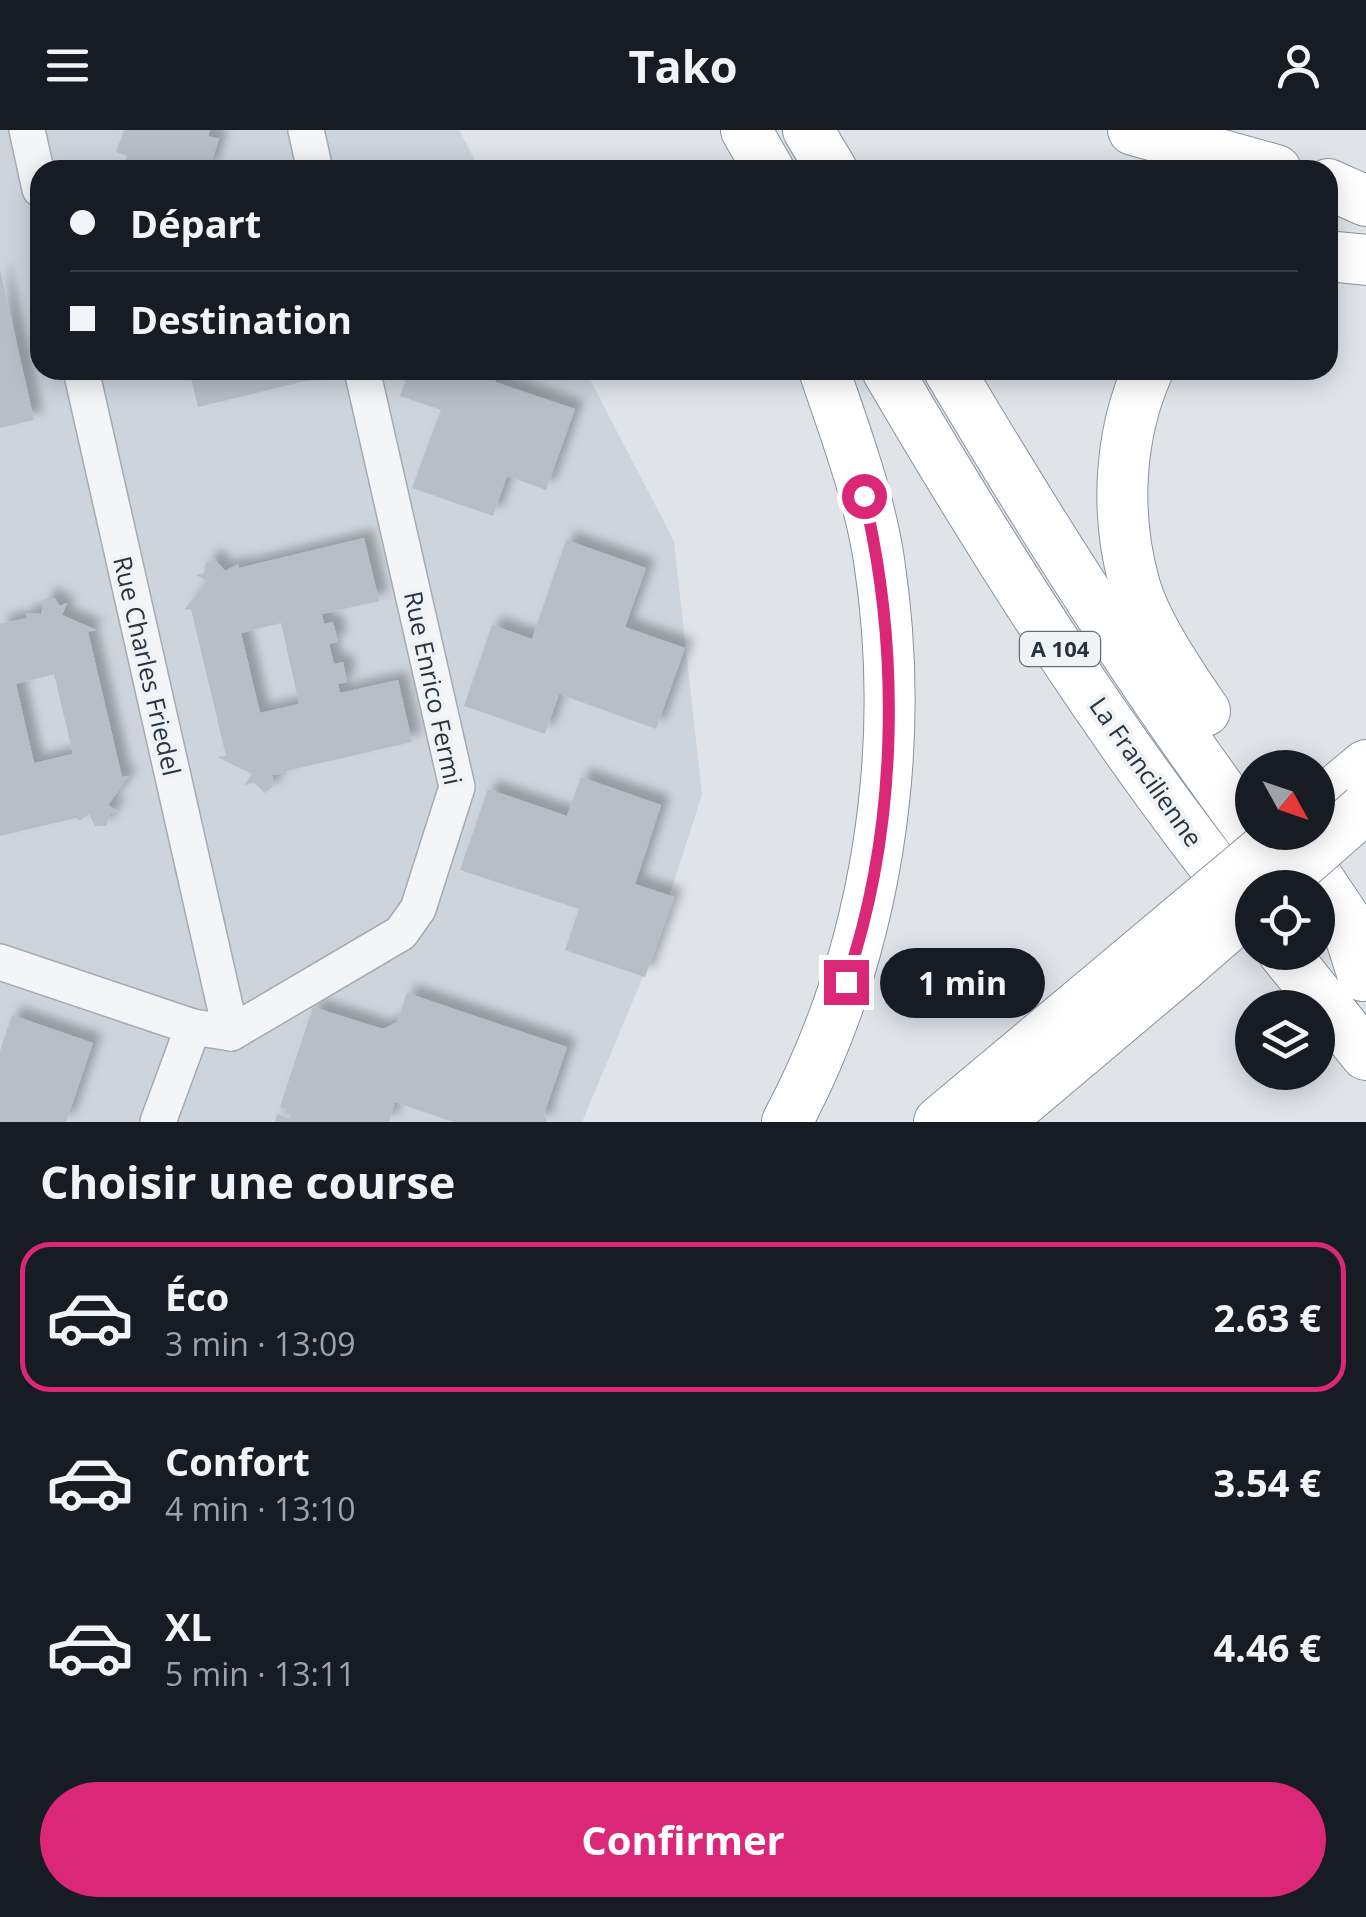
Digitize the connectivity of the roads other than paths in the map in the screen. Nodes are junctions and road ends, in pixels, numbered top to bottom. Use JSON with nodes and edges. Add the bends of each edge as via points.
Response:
{"nodes":[{"id":1,"x":26,"y":130,"type":"edge"},
{"id":2,"x":306,"y":130,"type":"edge"},
{"id":3,"x":710,"y":130,"type":"edge"},
{"id":4,"x":746,"y":130,"type":"edge"},
{"id":5,"x":808,"y":130,"type":"edge"},
{"id":6,"x":1132,"y":130,"type":"edge"},
{"id":7,"x":33,"y":160,"type":"edge"},
{"id":8,"x":313,"y":160,"type":"edge"},
{"id":9,"x":725,"y":160,"type":"edge"},
{"id":10,"x":763,"y":160,"type":"edge"},
{"id":11,"x":826,"y":160,"type":"edge"},
{"id":12,"x":1240,"y":160,"type":"edge"},
{"id":13,"x":1338,"y":189,"type":"edge"},
{"id":14,"x":1366,"y":202,"type":"edge"},
{"id":15,"x":1338,"y":257,"type":"edge"},
{"id":16,"x":1366,"y":260,"type":"edge"},
{"id":17,"x":82,"y":380,"type":"edge"},
{"id":18,"x":364,"y":380,"type":"edge"},
{"id":19,"x":827,"y":380,"type":"edge"},
{"id":20,"x":893,"y":380,"type":"edge"},
{"id":21,"x":955,"y":380,"type":"edge"},
{"id":22,"x":1144,"y":380,"type":"edge"},
{"id":23,"x":1235,"y":756,"type":"edge"},
{"id":24,"x":1352,"y":794,"type":"edge"},
{"id":25,"x":1269,"y":850,"type":"edge"},
{"id":26,"x":1298,"y":850,"type":"edge"},
{"id":27,"x":1280,"y":870,"type":"edge"},
{"id":28,"x":1289,"y":870,"type":"edge"},
{"id":29,"x":1235,"y":893,"type":"edge"},
{"id":30,"x":1235,"y":916,"type":"edge"},
{"id":31,"x":1335,"y":940,"type":"edge"},
{"id":32,"x":1172,"y":951,"type":"junction"},
{"id":33,"x":0,"y":962,"type":"edge"},
{"id":34,"x":1298,"y":970,"type":"edge"},
{"id":35,"x":1364,"y":978,"type":"edge"},
{"id":36,"x":192,"y":1027,"type":"junction"},
{"id":37,"x":232,"y":1033,"type":"junction"},
{"id":38,"x":1366,"y":1055,"type":"edge"},
{"id":39,"x":158,"y":1122,"type":"edge"},
{"id":40,"x":786,"y":1122,"type":"edge"},
{"id":41,"x":939,"y":1122,"type":"edge"},
{"id":42,"x":998,"y":1122,"type":"edge"}],
"edges":[{"from":1,"to":7,"type":"lane"},
{"from":2,"to":8,"type":"lane"},
{"from":3,"to":9,"type":"highway"},
{"from":4,"to":10,"type":"highway"},
{"from":5,"to":11,"type":"highway"},
{"from":6,"to":12,"type":"highway"},
{"from":13,"to":14,"type":"highway"},
{"from":15,"to":16,"type":"highway"},
{"from":17,"to":37,"type":"lane","name":"Rue Charles Friedel"},
{"from":18,"to":37,"type":"lane","name":"Rue Enrico Fermi","via":[[457,787],[418,909],[402,932]]},
{"from":19,"to":40,"type":"highway","via":[[879,558],[888,651],[882,825],[859,945],[822,1056]]},
{"from":20,"to":29,"type":"highway","name":"La Francilienne","number":"A 104","via":[[987,540],[1178,823]]},
{"from":21,"to":27,"type":"highway","name":"La Francilienne","number":"A 104","via":[[1044,528]]},
{"from":22,"to":23,"type":"highway","via":[[1128,423],[1123,483],[1134,585],[1183,678]]},
{"from":24,"to":28,"type":"highway","bridge":true},
{"from":25,"to":32,"type":"highway","bridge":true},
{"from":26,"to":35,"type":"highway","via":[[1344,917]]},
{"from":30,"to":32,"type":"highway","bridge":true},
{"from":31,"to":35,"type":"highway"},
{"from":32,"to":41,"type":"highway"},
{"from":32,"to":42,"type":"highway"},
{"from":33,"to":36,"type":"lane"},
{"from":34,"to":38,"type":"highway"},
{"from":36,"to":37,"type":"lane"},
{"from":36,"to":39,"type":"lane"}]}
